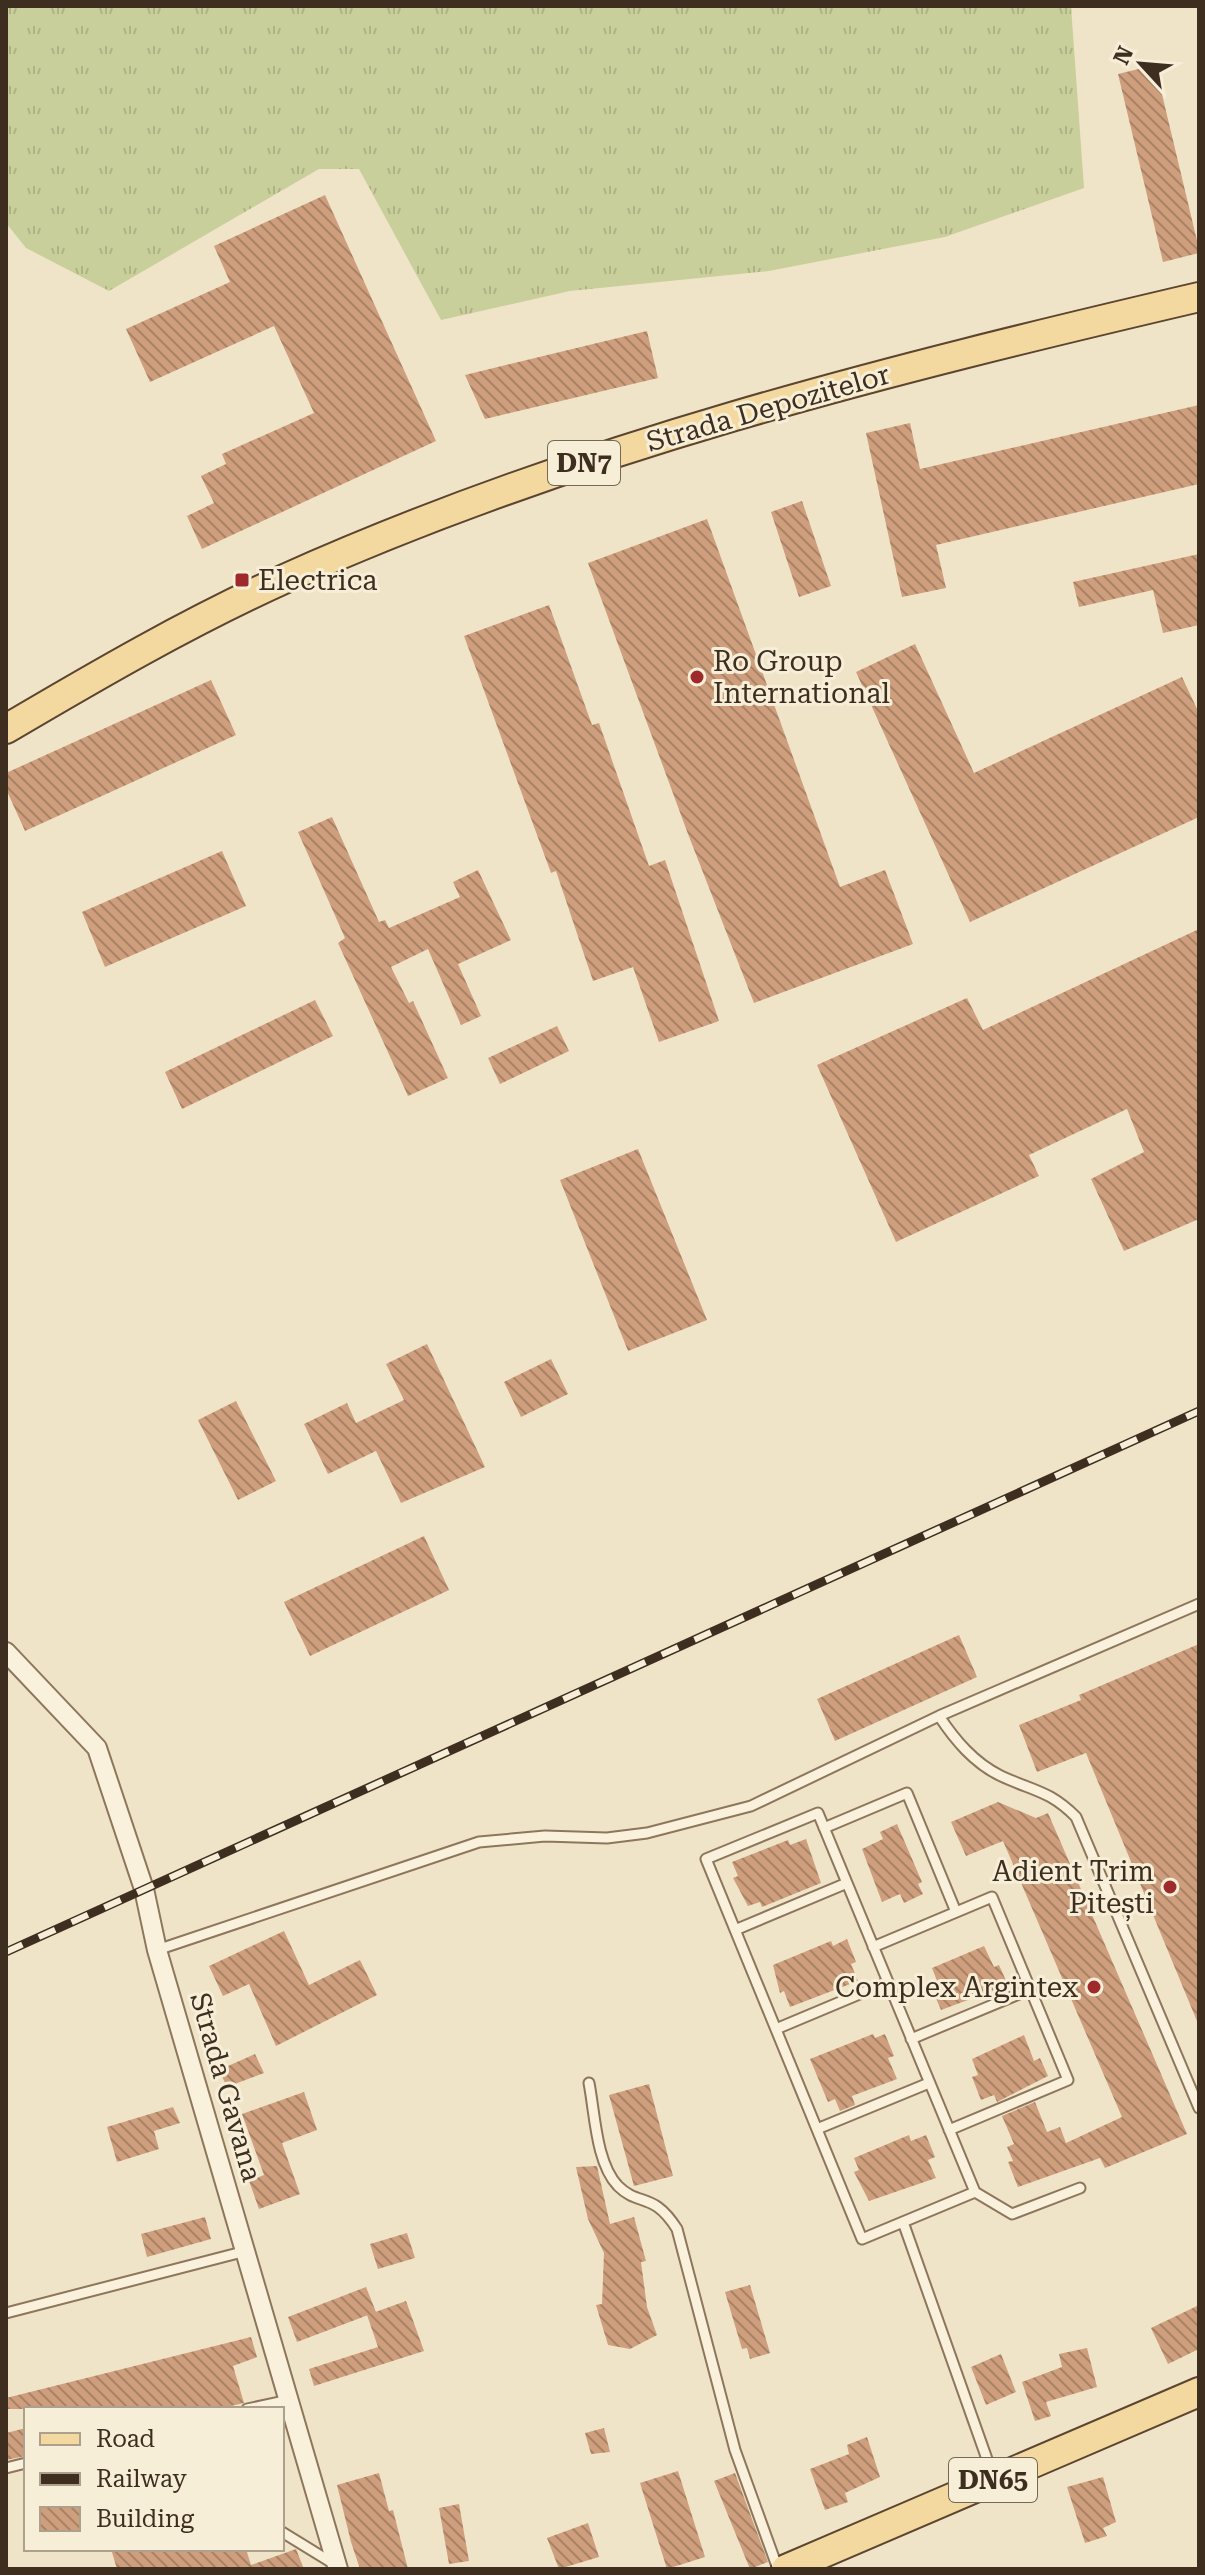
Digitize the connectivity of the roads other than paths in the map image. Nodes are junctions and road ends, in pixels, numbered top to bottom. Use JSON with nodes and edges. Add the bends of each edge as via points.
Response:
{"nodes":[{"id":1,"x":1199,"y":297,"type":"edge"},
{"id":2,"x":6,"y":729,"type":"edge"},
{"id":3,"x":1199,"y":1604,"type":"edge"},
{"id":4,"x":6,"y":1652,"type":"edge"},
{"id":5,"x":939,"y":1716,"type":"junction"},
{"id":6,"x":824,"y":1828,"type":"junction"},
{"id":7,"x":847,"y":1883,"type":"junction"},
{"id":8,"x":956,"y":1912,"type":"junction"},
{"id":9,"x":735,"y":1930,"type":"junction"},
{"id":10,"x":873,"y":1947,"type":"junction"},
{"id":11,"x":157,"y":1950,"type":"junction"},
{"id":12,"x":888,"y":1982,"type":"junction"},
{"id":13,"x":1031,"y":1989,"type":"junction"},
{"id":14,"x":776,"y":2029,"type":"junction"},
{"id":15,"x":911,"y":2039,"type":"junction"},
{"id":16,"x":589,"y":2083,"type":"dead end"},
{"id":17,"x":929,"y":2083,"type":"junction"},
{"id":18,"x":1199,"y":2108,"type":"edge"},
{"id":19,"x":817,"y":2129,"type":"junction"},
{"id":20,"x":949,"y":2130,"type":"junction"},
{"id":21,"x":1080,"y":2188,"type":"dead end"},
{"id":22,"x":975,"y":2192,"type":"junction"},
{"id":23,"x":903,"y":2222,"type":"junction"},
{"id":24,"x":246,"y":2251,"type":"junction"},
{"id":25,"x":6,"y":2313,"type":"edge"},
{"id":26,"x":1199,"y":2392,"type":"edge"},
{"id":27,"x":289,"y":2400,"type":"junction"},
{"id":28,"x":256,"y":2407,"type":"edge"},
{"id":29,"x":995,"y":2480,"type":"junction"},
{"id":30,"x":284,"y":2533,"type":"edge"},
{"id":31,"x":338,"y":2568,"type":"edge"},
{"id":32,"x":778,"y":2569,"type":"edge"},
{"id":33,"x":786,"y":2569,"type":"edge"}],
"edges":[{"from":1,"to":2,"type":"main road","name":"Strada Depozitelor","number":"DN7","via":[[765,406],[505,490],[246,597]]},
{"from":3,"to":5,"type":"lane"},
{"from":4,"to":11,"type":"street","name":"Strada Gavana","via":[[97,1748],[144,1889]]},
{"from":5,"to":11,"type":"lane","via":[[751,1806],[647,1833],[479,1842]]},
{"from":5,"to":18,"type":"lane","via":[[959,1745],[999,1775],[1055,1797],[1076,1817]]},
{"from":6,"to":7,"type":"lane"},
{"from":6,"to":8,"type":"lane","via":[[907,1793]]},
{"from":6,"to":9,"type":"lane","via":[[818,1813],[706,1859]]},
{"from":7,"to":9,"type":"lane"},
{"from":7,"to":10,"type":"lane"},
{"from":8,"to":10,"type":"lane"},
{"from":8,"to":13,"type":"lane","via":[[992,1897]]},
{"from":9,"to":14,"type":"lane"},
{"from":10,"to":12,"type":"lane"},
{"from":11,"to":24,"type":"street","name":"Strada Gavana"},
{"from":12,"to":14,"type":"lane"},
{"from":12,"to":15,"type":"lane"},
{"from":13,"to":15,"type":"lane"},
{"from":13,"to":20,"type":"lane","via":[[1068,2080]]},
{"from":14,"to":19,"type":"lane"},
{"from":15,"to":17,"type":"lane"},
{"from":16,"to":32,"type":"lane","via":[[605,2163],[617,2185],[665,2209],[677,2229],[735,2450]]},
{"from":17,"to":19,"type":"lane"},
{"from":17,"to":20,"type":"lane"},
{"from":19,"to":23,"type":"lane","via":[[862,2239]]},
{"from":20,"to":22,"type":"lane"},
{"from":21,"to":22,"type":"lane","via":[[1012,2214]]},
{"from":22,"to":23,"type":"lane"},
{"from":23,"to":29,"type":"lane"},
{"from":24,"to":25,"type":"lane"},
{"from":24,"to":27,"type":"street","name":"Strada Gavana"},
{"from":26,"to":29,"type":"main road","number":"DN65"},
{"from":27,"to":28,"type":"lane"},
{"from":27,"to":31,"type":"street","name":"Strada Gavana"},
{"from":29,"to":33,"type":"main road","number":"DN65"},
{"from":30,"to":31,"type":"lane"}]}
